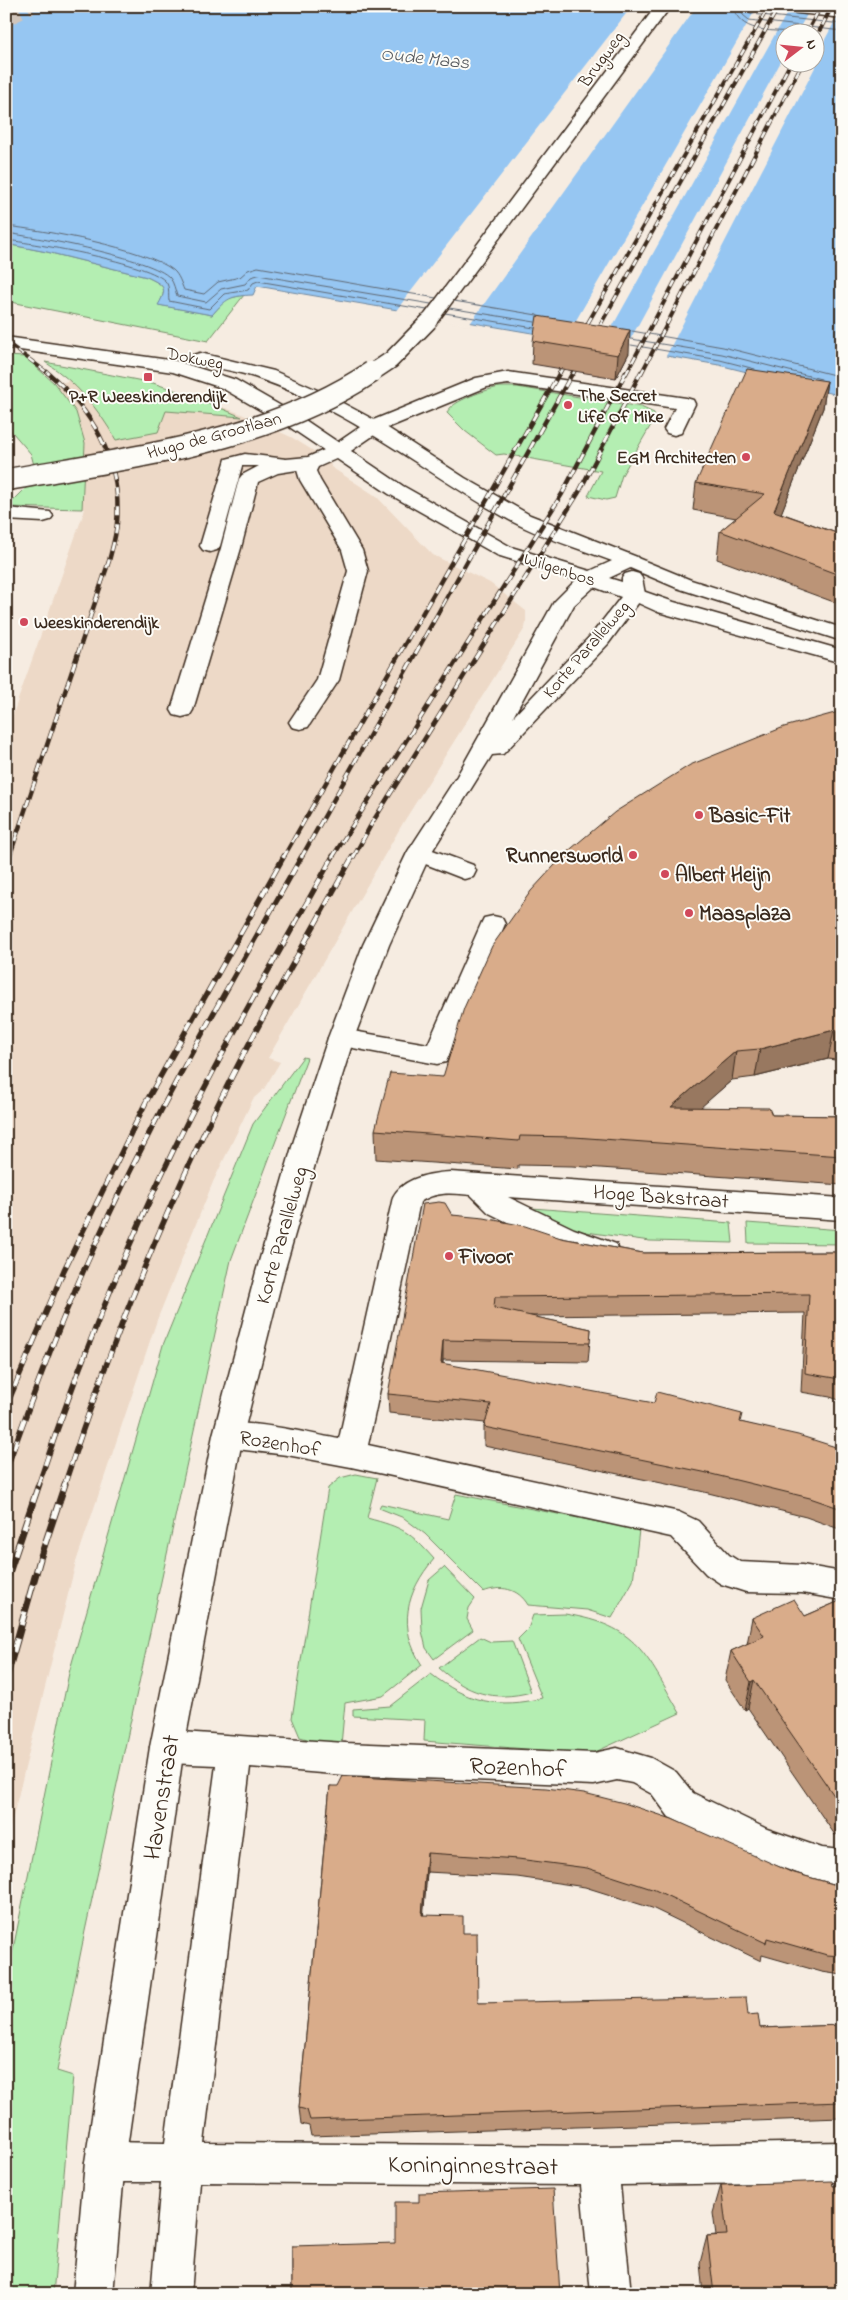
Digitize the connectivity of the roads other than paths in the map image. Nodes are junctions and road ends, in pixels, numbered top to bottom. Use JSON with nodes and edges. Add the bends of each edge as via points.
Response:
{"nodes":[{"id":1,"x":664,"y":6,"type":"edge"},
{"id":2,"x":773,"y":6,"type":"edge"},
{"id":3,"x":842,"y":14,"type":"edge"},
{"id":4,"x":569,"y":134,"type":"joint"},
{"id":5,"x":25,"y":327,"type":"dead end"},
{"id":6,"x":6,"y":342,"type":"edge"},
{"id":7,"x":373,"y":427,"type":"junction"},
{"id":8,"x":674,"y":429,"type":"dead end"},
{"id":9,"x":338,"y":451,"type":"junction"},
{"id":10,"x":312,"y":463,"type":"junction"},
{"id":11,"x":285,"y":464,"type":"junction"},
{"id":12,"x":6,"y":480,"type":"edge"},
{"id":13,"x":6,"y":514,"type":"edge"},
{"id":14,"x":43,"y":516,"type":"dead end"},
{"id":15,"x":210,"y":546,"type":"dead end"},
{"id":16,"x":630,"y":562,"type":"junction"},
{"id":17,"x":592,"y":578,"type":"junction"},
{"id":18,"x":634,"y":594,"type":"junction"},
{"id":19,"x":842,"y":636,"type":"edge"},
{"id":20,"x":842,"y":657,"type":"edge"},
{"id":21,"x":182,"y":710,"type":"dead end"},
{"id":22,"x":300,"y":722,"type":"dead end"},
{"id":23,"x":469,"y":776,"type":"junction"},
{"id":24,"x":419,"y":854,"type":"junction"},
{"id":25,"x":464,"y":871,"type":"dead end"},
{"id":26,"x":493,"y":924,"type":"dead end"},
{"id":27,"x":341,"y":1038,"type":"junction"},
{"id":28,"x":479,"y":1184,"type":"junction"},
{"id":29,"x":842,"y":1209,"type":"edge"},
{"id":30,"x":632,"y":1258,"type":"edge"},
{"id":31,"x":228,"y":1435,"type":"junction"},
{"id":32,"x":351,"y":1454,"type":"junction"},
{"id":33,"x":842,"y":1586,"type":"edge"},
{"id":34,"x":166,"y":1747,"type":"junction"},
{"id":35,"x":235,"y":1750,"type":"junction"},
{"id":36,"x":842,"y":1867,"type":"edge"},
{"id":37,"x":105,"y":2162,"type":"junction"},
{"id":38,"x":200,"y":2162,"type":"junction"},
{"id":39,"x":842,"y":2162,"type":"edge"},
{"id":40,"x":599,"y":2166,"type":"junction"},
{"id":41,"x":93,"y":2294,"type":"edge"},
{"id":42,"x":171,"y":2294,"type":"edge"},
{"id":43,"x":611,"y":2294,"type":"edge"}],
"edges":[{"from":1,"to":4,"type":"main road","name":"Brugweg"},
{"from":2,"to":3,"type":"main road"},
{"from":4,"to":12,"type":"main road","name":"Hugo de Grootlaan","bridge":true,"via":[[412,342],[359,382],[312,407],[255,428],[172,448]]},
{"from":5,"to":7,"type":"main road","name":"Dokweg","via":[[243,368],[314,396]]},
{"from":6,"to":9,"type":"main road","name":"Dokweg","via":[[155,364],[202,375],[229,384],[258,400]]},
{"from":7,"to":8,"type":"main road","via":[[483,382],[508,378],[686,404]]},
{"from":7,"to":9,"type":"main road"},
{"from":7,"to":16,"type":"main road","name":"Wilgenbos","via":[[523,520]]},
{"from":9,"to":10,"type":"main road"},
{"from":9,"to":17,"type":"main road","name":"Wilgenbos","via":[[396,490],[504,551]]},
{"from":10,"to":11,"type":"main road"},
{"from":10,"to":22,"type":"main road","via":[[306,472],[352,550],[358,571],[328,680]]},
{"from":11,"to":15,"type":"main road","via":[[254,460],[234,462]]},
{"from":11,"to":21,"type":"main road","via":[[249,479]]},
{"from":13,"to":14,"type":"main road"},
{"from":16,"to":17,"type":"main road","name":"Korte Parallelweg"},
{"from":16,"to":18,"type":"main road","name":"Korte Parallelweg"},
{"from":16,"to":19,"type":"main road","name":"Wilgenbos","via":[[684,584]]},
{"from":17,"to":18,"type":"main road","name":"Wilgenbos"},
{"from":17,"to":23,"type":"main road","name":"Korte Parallelweg","via":[[565,602]]},
{"from":18,"to":20,"type":"main road","name":"Wilgenbos","via":[[666,607]]},
{"from":18,"to":23,"type":"main road","name":"Korte Parallelweg","via":[[600,639]]},
{"from":23,"to":24,"type":"main road","name":"Korte Parallelweg"},
{"from":24,"to":25,"type":"main road"},
{"from":24,"to":27,"type":"main road","name":"Korte Parallelweg","via":[[376,945]]},
{"from":26,"to":27,"type":"main road","via":[[437,1055]]},
{"from":27,"to":31,"type":"main road","name":"Korte Parallelweg","via":[[270,1272]]},
{"from":28,"to":29,"type":"main road","name":"Hoge Bakstraat"},
{"from":28,"to":30,"type":"main road","via":[[499,1206],[595,1249]]},
{"from":28,"to":32,"type":"main road","name":"Hoge Bakstraat","via":[[434,1182],[419,1187],[407,1197]]},
{"from":31,"to":32,"type":"main road","name":"Rozenhof"},
{"from":31,"to":34,"type":"main road","name":"Havenstraat"},
{"from":32,"to":33,"type":"main road","name":"Rozenhof","via":[[679,1525],[691,1532],[711,1558],[730,1573],[761,1580],[789,1578]]},
{"from":34,"to":35,"type":"main road","name":"Rozenhof"},
{"from":34,"to":37,"type":"main road","name":"Havenstraat"},
{"from":35,"to":36,"type":"main road","name":"Rozenhof","via":[[345,1759],[594,1770],[617,1764],[639,1769],[664,1783],[681,1805],[758,1842],[822,1865]]},
{"from":35,"to":38,"type":"main road"},
{"from":37,"to":38,"type":"main road","name":"Koninginnestraat"},
{"from":37,"to":41,"type":"main road","name":"Havenstraat"},
{"from":38,"to":40,"type":"main road","name":"Koninginnestraat"},
{"from":38,"to":42,"type":"main road"},
{"from":39,"to":40,"type":"main road","name":"Koninginnestraat"},
{"from":40,"to":43,"type":"main road"}]}
